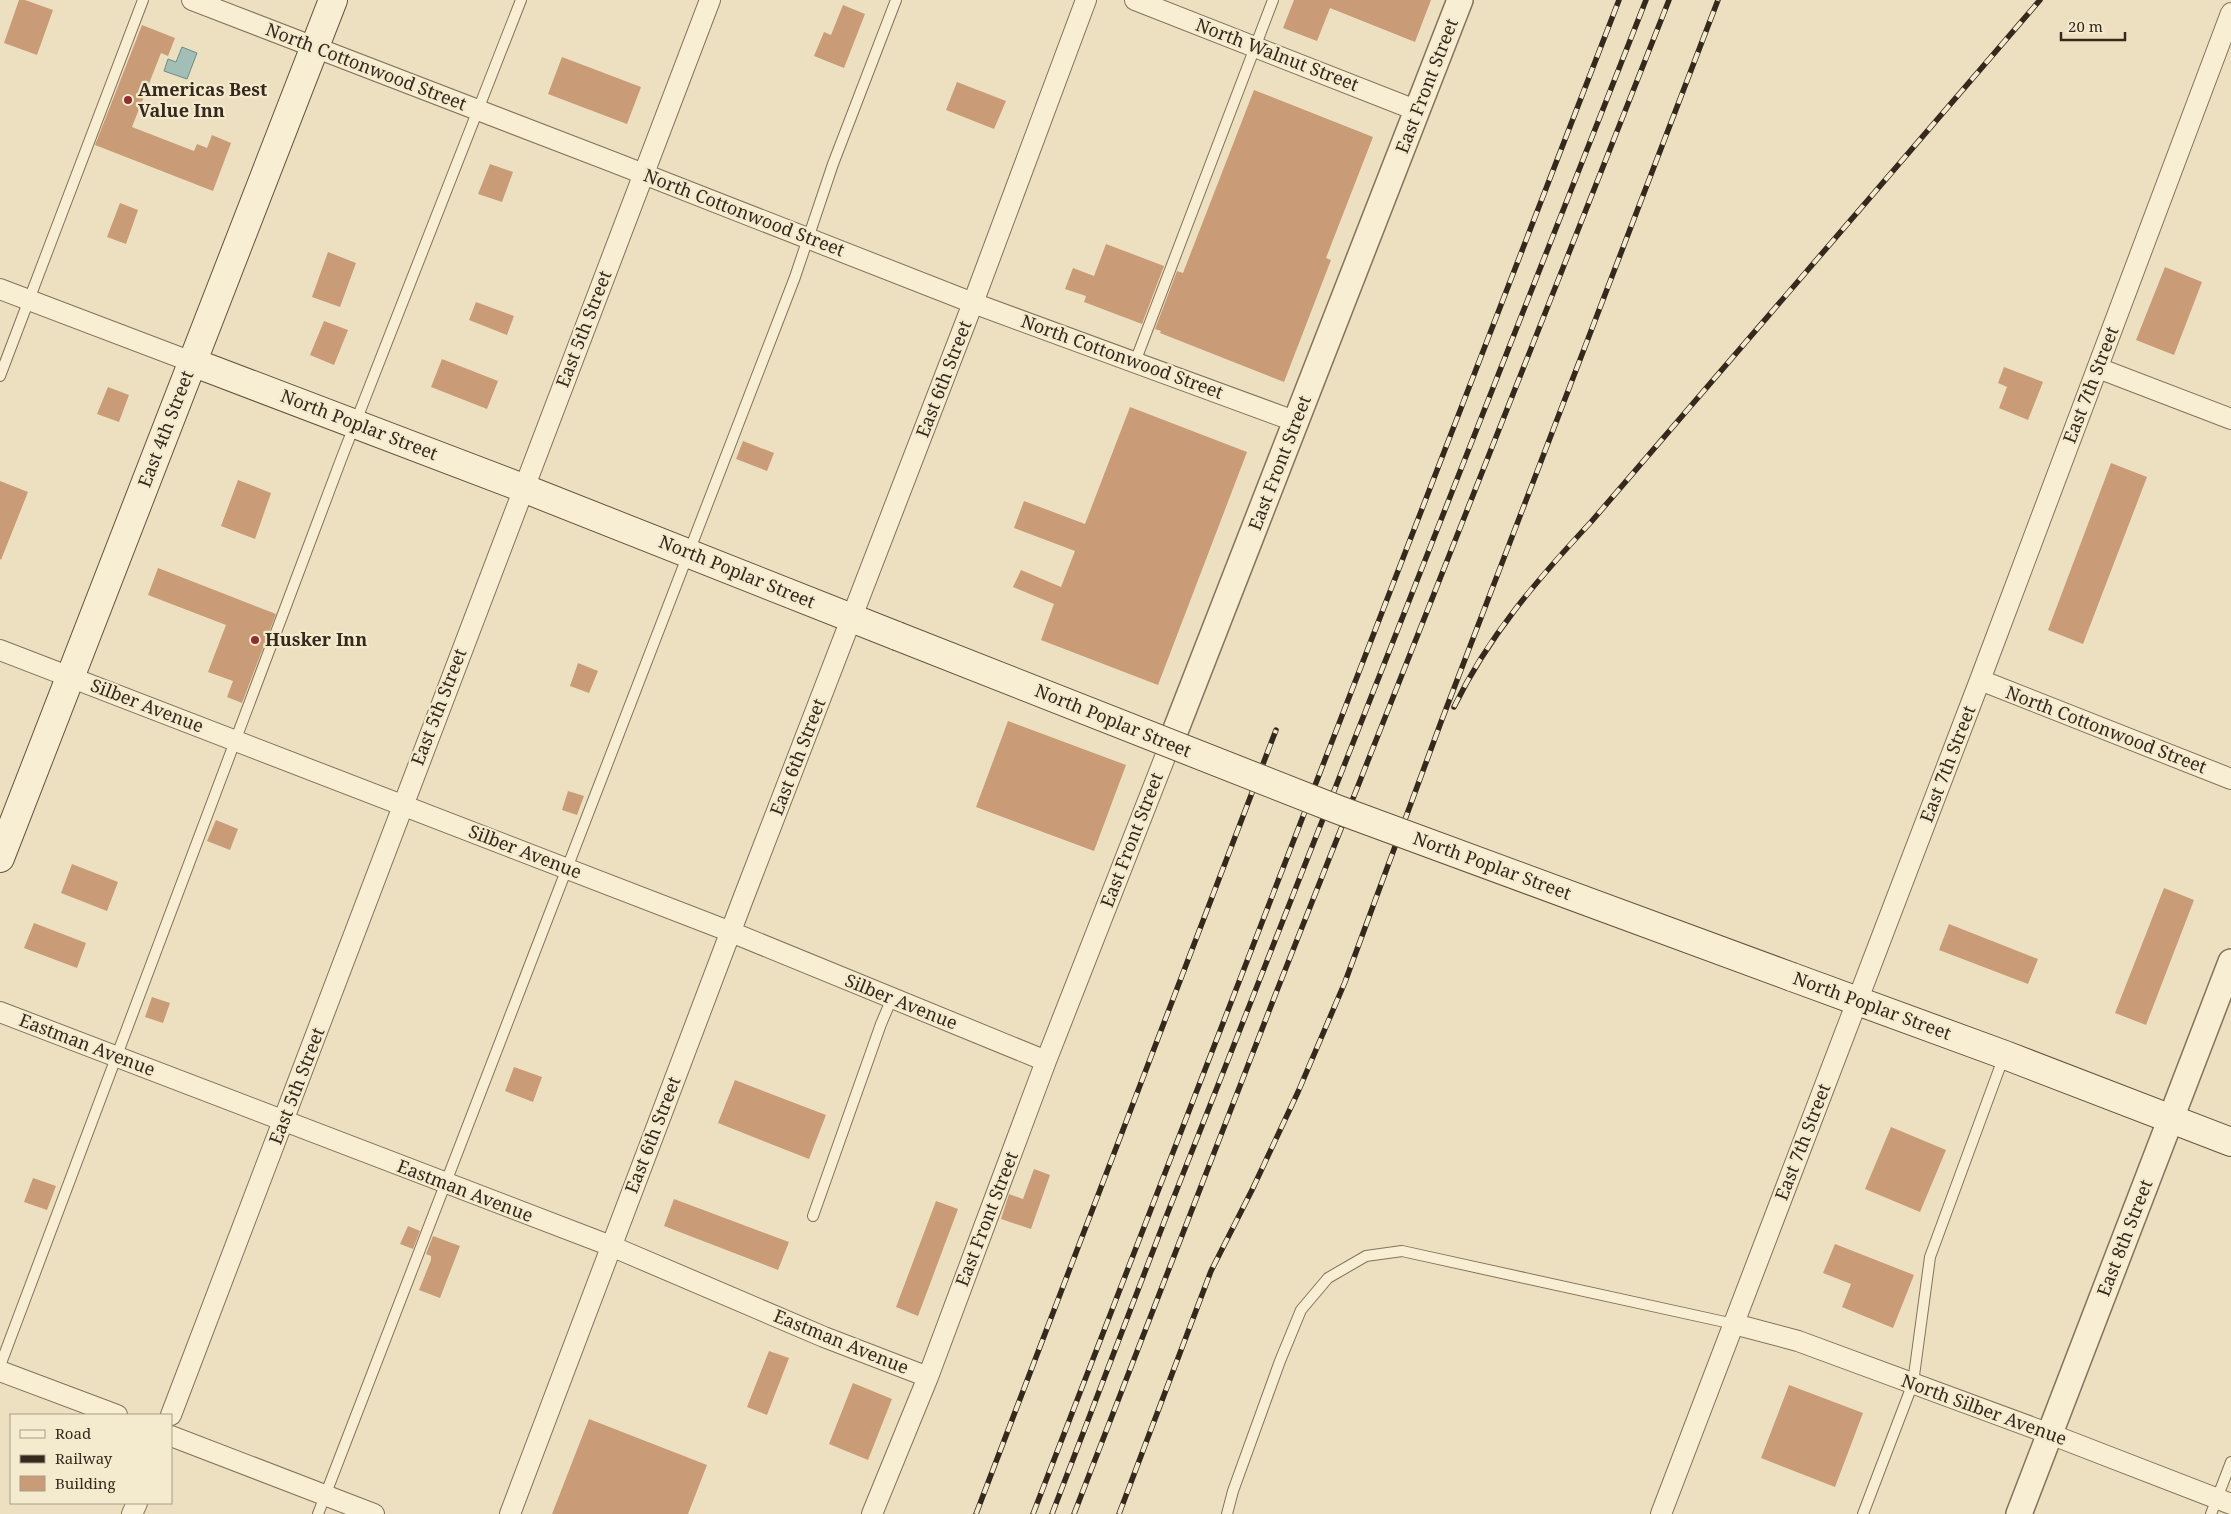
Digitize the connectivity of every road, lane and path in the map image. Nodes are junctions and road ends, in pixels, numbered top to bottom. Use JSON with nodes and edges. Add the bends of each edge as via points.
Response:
{"nodes":[{"id":1,"x":143,"y":0,"type":"edge"},
{"id":2,"x":192,"y":0,"type":"edge"},
{"id":3,"x":333,"y":0,"type":"edge"},
{"id":4,"x":521,"y":0,"type":"edge"},
{"id":5,"x":710,"y":0,"type":"edge"},
{"id":6,"x":896,"y":0,"type":"edge"},
{"id":7,"x":1086,"y":0,"type":"edge"},
{"id":8,"x":1135,"y":0,"type":"edge"},
{"id":9,"x":1274,"y":0,"type":"edge"},
{"id":10,"x":1460,"y":0,"type":"edge"},
{"id":11,"x":2231,"y":13,"type":"edge"},
{"id":12,"x":1255,"y":47,"type":"junction"},
{"id":13,"x":314,"y":48,"type":"junction"},
{"id":14,"x":2224,"y":55,"type":"edge"},
{"id":15,"x":479,"y":110,"type":"junction"},
{"id":16,"x":1418,"y":111,"type":"junction"},
{"id":17,"x":644,"y":174,"type":"junction"},
{"id":18,"x":808,"y":238,"type":"junction"},
{"id":19,"x":0,"y":289,"type":"edge"},
{"id":20,"x":29,"y":300,"type":"junction"},
{"id":21,"x":973,"y":303,"type":"junction"},
{"id":22,"x":192,"y":362,"type":"junction"},
{"id":23,"x":1135,"y":362,"type":"junction"},
{"id":24,"x":2098,"y":368,"type":"junction"},
{"id":25,"x":0,"y":376,"type":"edge"},
{"id":26,"x":2231,"y":419,"type":"edge"},
{"id":27,"x":1297,"y":422,"type":"junction"},
{"id":28,"x":355,"y":423,"type":"junction"},
{"id":29,"x":523,"y":488,"type":"junction"},
{"id":30,"x":688,"y":552,"type":"junction"},
{"id":31,"x":852,"y":617,"type":"junction"},
{"id":32,"x":0,"y":650,"type":"edge"},
{"id":33,"x":70,"y":677,"type":"junction"},
{"id":34,"x":1980,"y":680,"type":"junction"},
{"id":35,"x":234,"y":740,"type":"junction"},
{"id":36,"x":1169,"y":747,"type":"joint"},
{"id":37,"x":2231,"y":779,"type":"edge"},
{"id":38,"x":402,"y":805,"type":"junction"},
{"id":39,"x":0,"y":858,"type":"edge"},
{"id":40,"x":566,"y":868,"type":"junction"},
{"id":41,"x":730,"y":932,"type":"junction"},
{"id":42,"x":2231,"y":962,"type":"edge"},
{"id":43,"x":892,"y":998,"type":"junction"},
{"id":44,"x":1857,"y":1001,"type":"junction"},
{"id":45,"x":0,"y":1012,"type":"edge"},
{"id":46,"x":2005,"y":1055,"type":"junction"},
{"id":47,"x":115,"y":1056,"type":"junction"},
{"id":48,"x":1046,"y":1061,"type":"junction"},
{"id":49,"x":2170,"y":1119,"type":"junction"},
{"id":50,"x":284,"y":1121,"type":"junction"},
{"id":51,"x":2231,"y":1142,"type":"edge"},
{"id":52,"x":445,"y":1184,"type":"junction"},
{"id":53,"x":813,"y":1216,"type":"dead end"},
{"id":54,"x":611,"y":1246,"type":"junction"},
{"id":55,"x":1734,"y":1324,"type":"junction"},
{"id":56,"x":0,"y":1366,"type":"edge"},
{"id":57,"x":0,"y":1371,"type":"edge"},
{"id":58,"x":928,"y":1378,"type":"junction"},
{"id":59,"x":1913,"y":1383,"type":"junction"},
{"id":60,"x":114,"y":1414,"type":"edge"},
{"id":61,"x":170,"y":1414,"type":"edge"},
{"id":62,"x":2050,"y":1434,"type":"junction"},
{"id":63,"x":172,"y":1436,"type":"edge"},
{"id":64,"x":2231,"y":1462,"type":"edge"},
{"id":65,"x":326,"y":1495,"type":"junction"},
{"id":66,"x":2220,"y":1505,"type":"edge"},
{"id":67,"x":318,"y":1514,"type":"edge"},
{"id":68,"x":374,"y":1514,"type":"edge"},
{"id":69,"x":510,"y":1514,"type":"edge"},
{"id":70,"x":872,"y":1514,"type":"edge"},
{"id":71,"x":1227,"y":1514,"type":"edge"},
{"id":72,"x":1661,"y":1514,"type":"edge"},
{"id":73,"x":1863,"y":1514,"type":"edge"},
{"id":74,"x":2019,"y":1514,"type":"edge"}],
"edges":[{"from":1,"to":20,"type":"lane"},
{"from":2,"to":13,"type":"street","name":"North Cottonwood Street"},
{"from":3,"to":13,"type":"main road","name":"East 4th Street"},
{"from":4,"to":15,"type":"lane"},
{"from":5,"to":17,"type":"street","name":"East 5th Street"},
{"from":6,"to":18,"type":"lane"},
{"from":7,"to":21,"type":"street","name":"East 6th Street"},
{"from":8,"to":12,"type":"street","name":"North Walnut Street"},
{"from":9,"to":12,"type":"lane"},
{"from":10,"to":16,"type":"street","name":"East Front Street"},
{"from":11,"to":14,"type":"street","name":"East 7th Street"},
{"from":12,"to":16,"type":"street","name":"North Walnut Street"},
{"from":12,"to":23,"type":"lane"},
{"from":13,"to":15,"type":"street","name":"North Cottonwood Street"},
{"from":13,"to":22,"type":"main road","name":"East 4th Street"},
{"from":14,"to":24,"type":"street","name":"East 7th Street"},
{"from":15,"to":17,"type":"street","name":"North Cottonwood Street"},
{"from":15,"to":28,"type":"lane"},
{"from":16,"to":27,"type":"street","name":"East Front Street"},
{"from":17,"to":18,"type":"street","name":"North Cottonwood Street"},
{"from":17,"to":29,"type":"street","name":"East 5th Street"},
{"from":18,"to":21,"type":"street","name":"North Cottonwood Street"},
{"from":18,"to":30,"type":"lane"},
{"from":19,"to":20,"type":"street","name":"North Poplar Street"},
{"from":20,"to":22,"type":"street","name":"North Poplar Street"},
{"from":20,"to":25,"type":"lane"},
{"from":21,"to":23,"type":"street","name":"North Cottonwood Street"},
{"from":21,"to":31,"type":"street","name":"East 6th Street"},
{"from":22,"to":28,"type":"main road","name":"North Poplar Street"},
{"from":22,"to":33,"type":"main road","name":"East 4th Street"},
{"from":23,"to":27,"type":"street","name":"North Cottonwood Street"},
{"from":24,"to":26,"type":"street"},
{"from":24,"to":34,"type":"street","name":"East 7th Street"},
{"from":27,"to":36,"type":"street","name":"East Front Street"},
{"from":28,"to":29,"type":"main road","name":"North Poplar Street"},
{"from":28,"to":35,"type":"lane"},
{"from":29,"to":30,"type":"main road","name":"North Poplar Street"},
{"from":29,"to":38,"type":"street","name":"East 5th Street"},
{"from":30,"to":31,"type":"main road","name":"North Poplar Street"},
{"from":30,"to":40,"type":"lane"},
{"from":31,"to":41,"type":"street","name":"East 6th Street"},
{"from":31,"to":44,"type":"main road","name":"North Poplar Street","bridge":true,"via":[[1339,810]]},
{"from":32,"to":33,"type":"street","name":"Silber Avenue"},
{"from":33,"to":35,"type":"street","name":"Silber Avenue"},
{"from":33,"to":39,"type":"main road","name":"East 4th Street"},
{"from":34,"to":37,"type":"street","name":"North Cottonwood Street"},
{"from":34,"to":44,"type":"street","name":"East 7th Street"},
{"from":35,"to":38,"type":"street","name":"Silber Avenue"},
{"from":35,"to":47,"type":"lane"},
{"from":36,"to":48,"type":"street","name":"East Front Street"},
{"from":38,"to":40,"type":"street","name":"Silber Avenue"},
{"from":38,"to":50,"type":"street","name":"East 5th Street"},
{"from":40,"to":41,"type":"street","name":"Silber Avenue"},
{"from":40,"to":52,"type":"lane"},
{"from":41,"to":43,"type":"street","name":"Silber Avenue"},
{"from":41,"to":54,"type":"street","name":"East 6th Street"},
{"from":42,"to":49,"type":"street","name":"East 8th Street"},
{"from":43,"to":48,"type":"street","name":"Silber Avenue"},
{"from":43,"to":53,"type":"lane"},
{"from":44,"to":46,"type":"main road","name":"North Poplar Street"},
{"from":44,"to":55,"type":"street","name":"East 7th Street"},
{"from":45,"to":47,"type":"street","name":"Eastman Avenue"},
{"from":46,"to":49,"type":"main road","name":"North Poplar Street"},
{"from":46,"to":59,"type":"lane","via":[[1930,1257]]},
{"from":47,"to":50,"type":"street","name":"Eastman Avenue"},
{"from":47,"to":56,"type":"lane"},
{"from":48,"to":58,"type":"street","name":"East Front Street"},
{"from":49,"to":51,"type":"main road","name":"North Poplar Street"},
{"from":49,"to":62,"type":"street","name":"East 8th Street"},
{"from":50,"to":52,"type":"street","name":"Eastman Avenue"},
{"from":50,"to":61,"type":"street","name":"East 5th Street"},
{"from":52,"to":54,"type":"street","name":"Eastman Avenue"},
{"from":52,"to":65,"type":"lane"},
{"from":54,"to":58,"type":"street","name":"Eastman Avenue"},
{"from":54,"to":69,"type":"street","name":"East 6th Street"},
{"from":55,"to":59,"type":"street","name":"North Silber Avenue","via":[[1798,1341]]},
{"from":55,"to":71,"type":"lane","via":[[1402,1252],[1366,1256],[1328,1278],[1301,1310]]},
{"from":55,"to":72,"type":"street","name":"East 7th Street"},
{"from":57,"to":60,"type":"street"},
{"from":58,"to":70,"type":"street","name":"East Front Street"},
{"from":59,"to":62,"type":"street","name":"North Silber Avenue"},
{"from":59,"to":73,"type":"lane"},
{"from":62,"to":66,"type":"street","name":"North Silber Avenue"},
{"from":62,"to":74,"type":"street","name":"East 8th Street"},
{"from":63,"to":65,"type":"street"},
{"from":64,"to":66,"type":"lane"},
{"from":65,"to":67,"type":"lane"},
{"from":65,"to":68,"type":"street"}]}
